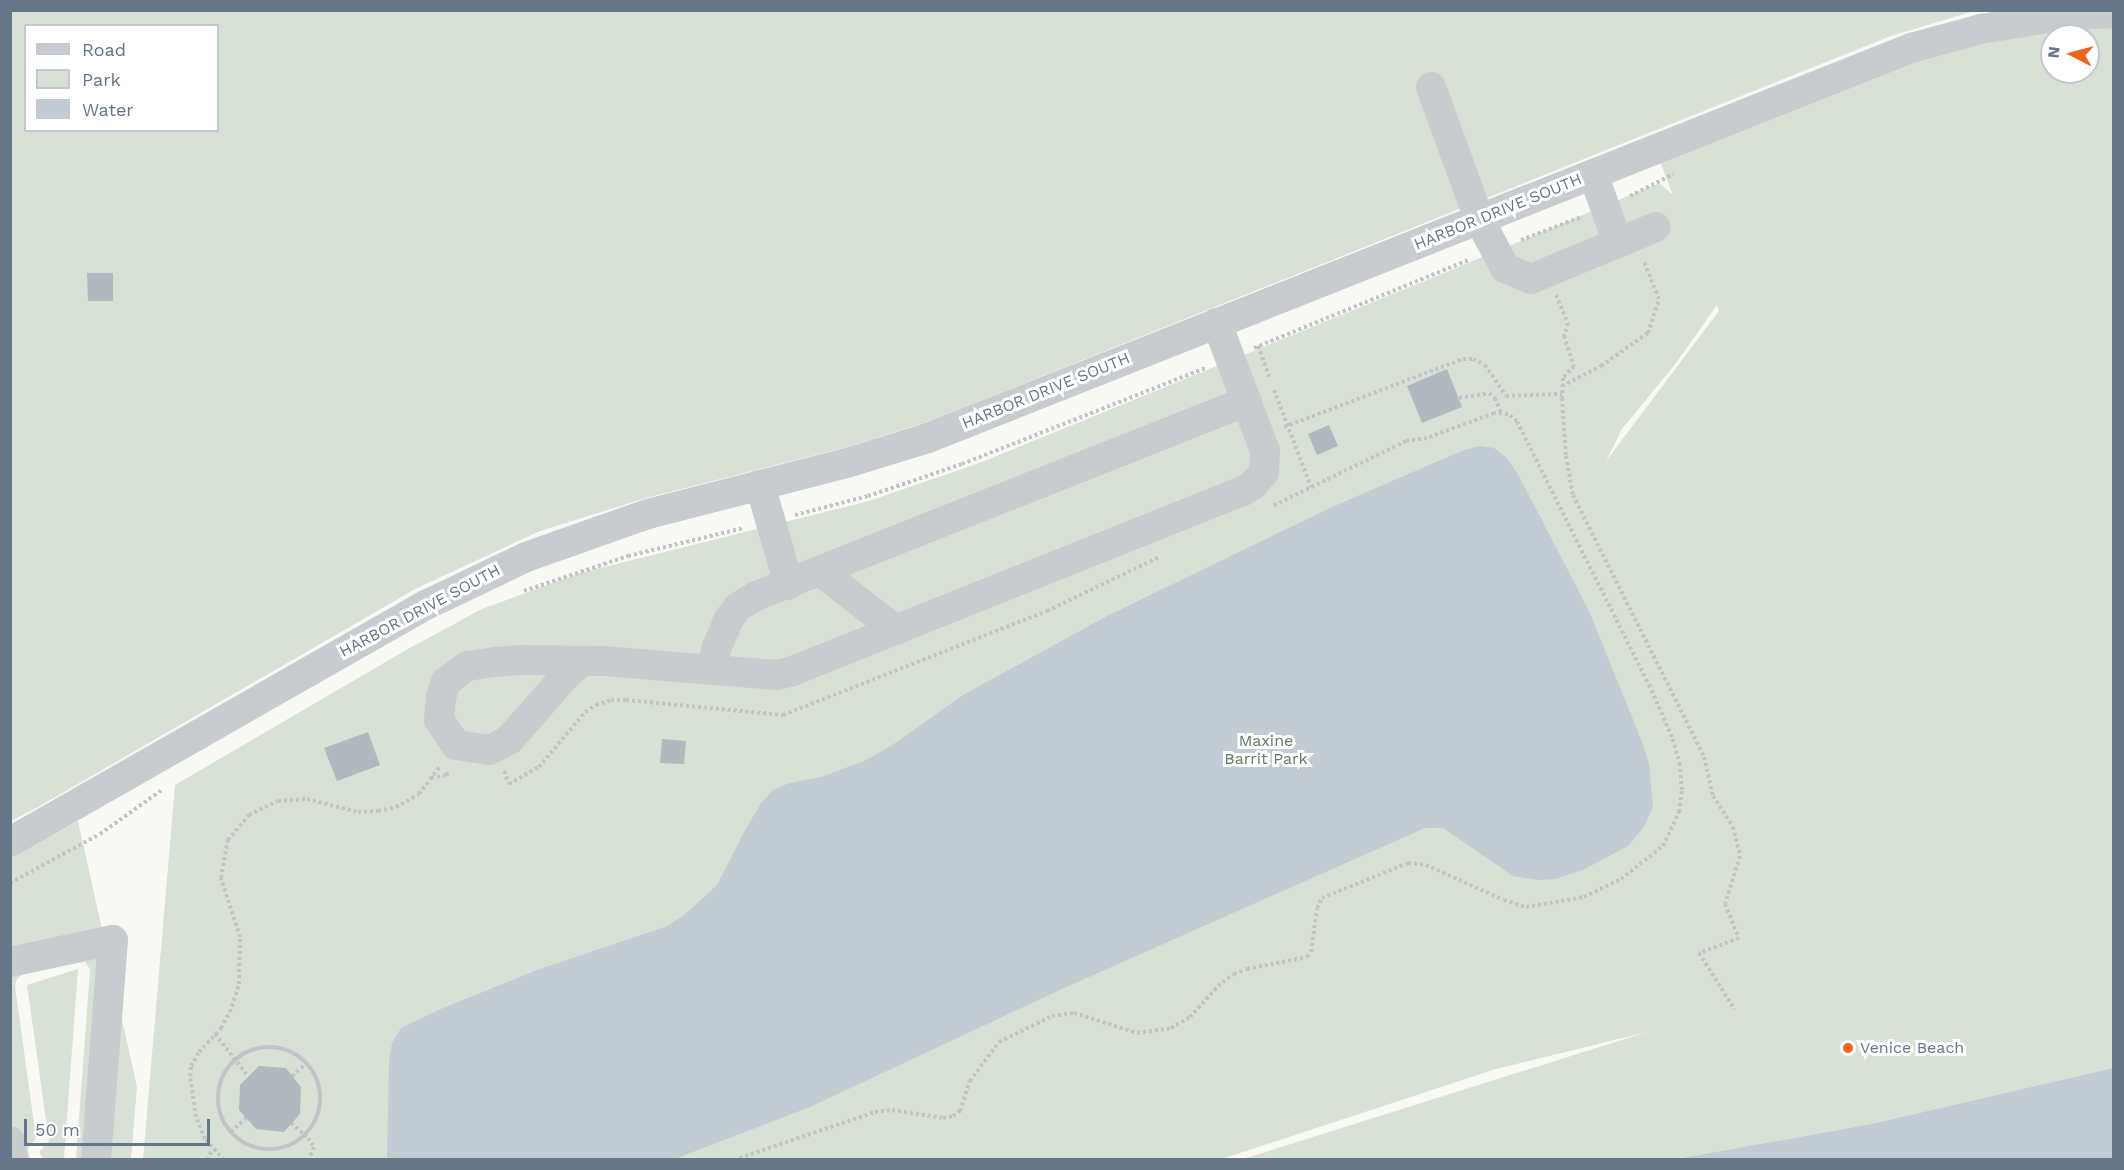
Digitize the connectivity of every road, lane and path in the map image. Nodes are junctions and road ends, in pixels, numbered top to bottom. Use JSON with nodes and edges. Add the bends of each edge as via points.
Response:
{"nodes":[{"id":1,"x":2114,"y":13,"type":"edge"},
{"id":2,"x":1431,"y":87,"type":"dead end"},
{"id":3,"x":1677,"y":172,"type":"dead end"},
{"id":4,"x":1593,"y":174,"type":"junction"},
{"id":5,"x":1605,"y":208,"type":"junction"},
{"id":6,"x":1479,"y":219,"type":"junction"},
{"id":7,"x":1636,"y":235,"type":"junction"},
{"id":8,"x":1495,"y":249,"type":"junction"},
{"id":9,"x":1547,"y":272,"type":"junction"},
{"id":10,"x":1216,"y":323,"type":"junction"},
{"id":11,"x":1258,"y":346,"type":"junction"},
{"id":12,"x":1230,"y":358,"type":"junction"},
{"id":13,"x":1562,"y":386,"type":"junction"},
{"id":14,"x":1562,"y":394,"type":"junction"},
{"id":15,"x":1459,"y":398,"type":"dead end"},
{"id":16,"x":1247,"y":400,"type":"junction"},
{"id":17,"x":1501,"y":413,"type":"junction"},
{"id":18,"x":1288,"y":425,"type":"junction"},
{"id":19,"x":1260,"y":436,"type":"junction"},
{"id":20,"x":760,"y":486,"type":"junction"},
{"id":21,"x":1311,"y":487,"type":"junction"},
{"id":22,"x":1264,"y":509,"type":"dead end"},
{"id":23,"x":770,"y":521,"type":"junction"},
{"id":24,"x":1168,"y":552,"type":"dead end"},
{"id":25,"x":821,"y":572,"type":"junction"},
{"id":26,"x":789,"y":585,"type":"junction"},
{"id":27,"x":522,"y":592,"type":"dead end"},
{"id":28,"x":896,"y":630,"type":"junction"},
{"id":29,"x":583,"y":661,"type":"junction"},
{"id":30,"x":713,"y":669,"type":"junction"},
{"id":31,"x":455,"y":756,"type":"junction"},
{"id":32,"x":502,"y":768,"type":"dead end"},
{"id":33,"x":430,"y":778,"type":"junction"},
{"id":34,"x":168,"y":785,"type":"dead end"},
{"id":35,"x":10,"y":842,"type":"edge"},
{"id":36,"x":10,"y":883,"type":"edge"},
{"id":37,"x":10,"y":962,"type":"edge"},
{"id":38,"x":1735,"y":1010,"type":"dead end"},
{"id":39,"x":215,"y":1034,"type":"junction"},
{"id":40,"x":237,"y":1058,"type":"junction"},
{"id":41,"x":308,"y":1064,"type":"junction"},
{"id":42,"x":248,"y":1076,"type":"dead end"},
{"id":43,"x":292,"y":1076,"type":"dead end"},
{"id":44,"x":246,"y":1118,"type":"dead end"},
{"id":45,"x":291,"y":1124,"type":"dead end"},
{"id":46,"x":231,"y":1132,"type":"junction"},
{"id":47,"x":305,"y":1135,"type":"junction"},
{"id":48,"x":10,"y":1141,"type":"edge"},
{"id":49,"x":212,"y":1149,"type":"junction"},
{"id":50,"x":13,"y":1160,"type":"edge"},
{"id":51,"x":96,"y":1160,"type":"edge"},
{"id":52,"x":207,"y":1160,"type":"edge"},
{"id":53,"x":224,"y":1160,"type":"edge"},
{"id":54,"x":309,"y":1160,"type":"edge"},
{"id":55,"x":734,"y":1160,"type":"edge"}],
"edges":[{"from":1,"to":4,"type":"street","name":"HARBOR DRIVE SOUTH","via":[[2060,16],[1981,28],[1911,48]]},
{"from":2,"to":6,"type":"street"},
{"from":3,"to":5,"type":"path"},
{"from":4,"to":5,"type":"street"},
{"from":4,"to":6,"type":"street","name":"HARBOR DRIVE SOUTH"},
{"from":5,"to":7,"type":"street"},
{"from":5,"to":8,"type":"path"},
{"from":6,"to":8,"type":"street"},
{"from":6,"to":10,"type":"street","name":"HARBOR DRIVE SOUTH"},
{"from":7,"to":9,"type":"street"},
{"from":7,"to":13,"type":"path","via":[[1659,299],[1648,333],[1601,366]]},
{"from":8,"to":9,"type":"street","via":[[1505,268],[1520,277],[1531,279]]},
{"from":8,"to":11,"type":"path"},
{"from":9,"to":13,"type":"path","via":[[1568,323],[1563,336],[1574,366],[1563,378]]},
{"from":10,"to":12,"type":"street"},
{"from":10,"to":20,"type":"street","name":"HARBOR DRIVE SOUTH","via":[[928,438]]},
{"from":11,"to":12,"type":"path"},
{"from":11,"to":18,"type":"path"},
{"from":12,"to":16,"type":"street"},
{"from":12,"to":23,"type":"path","via":[[962,464],[868,496]]},
{"from":13,"to":14,"type":"path"},
{"from":14,"to":18,"type":"path","via":[[1506,396],[1485,365],[1463,359]]},
{"from":14,"to":38,"type":"path","via":[[1573,495],[1704,757],[1713,796],[1733,827],[1740,856],[1725,904],[1739,938],[1699,953]]},
{"from":15,"to":17,"type":"path","via":[[1489,393]]},
{"from":16,"to":19,"type":"street"},
{"from":16,"to":25,"type":"street"},
{"from":17,"to":21,"type":"path","via":[[1479,417],[1427,438],[1406,441]]},
{"from":17,"to":55,"type":"path","via":[[1517,421],[1672,737],[1680,765],[1679,812],[1663,846],[1647,862],[1584,897],[1526,907],[1426,865],[1408,863],[1322,898],[1307,957],[1234,974],[1190,1017],[1171,1028],[1137,1033],[1074,1013],[1052,1016],[999,1042],[970,1081],[960,1111],[953,1116],[875,1112]]},
{"from":18,"to":19,"type":"path"},
{"from":18,"to":21,"type":"path"},
{"from":19,"to":28,"type":"street","via":[[1265,451],[1264,472],[1241,492]]},
{"from":20,"to":23,"type":"street"},
{"from":20,"to":35,"type":"street","name":"HARBOR DRIVE SOUTH","via":[[648,514],[488,573]]},
{"from":21,"to":22,"type":"path"},
{"from":23,"to":26,"type":"street"},
{"from":23,"to":27,"type":"path","via":[[628,556]]},
{"from":24,"to":32,"type":"path","via":[[1047,611],[783,715],[611,700],[585,712],[539,767],[526,776],[509,784]]},
{"from":25,"to":26,"type":"street"},
{"from":25,"to":28,"type":"street"},
{"from":26,"to":30,"type":"street","via":[[756,596],[738,608],[721,636]]},
{"from":28,"to":30,"type":"street","via":[[776,675]]},
{"from":29,"to":30,"type":"street"},
{"from":29,"to":31,"type":"street","via":[[508,740],[489,750]]},
{"from":29,"to":31,"type":"street","via":[[494,662],[467,666],[455,673],[446,682],[439,720]]},
{"from":31,"to":33,"type":"path"},
{"from":31,"to":33,"type":"path","via":[[446,776]]},
{"from":33,"to":39,"type":"path","via":[[418,794],[396,807],[344,810],[307,799],[290,799],[261,808],[239,824],[228,840],[221,878],[240,937],[239,984],[230,1012]]},
{"from":34,"to":36,"type":"path","via":[[100,834]]},
{"from":37,"to":51,"type":"street","via":[[113,940]]},
{"from":39,"to":40,"type":"path"},
{"from":39,"to":49,"type":"path","via":[[199,1052],[190,1076],[196,1117]]},
{"from":40,"to":41,"type":"path","via":[[248,1051],[273,1046],[298,1055]]},
{"from":40,"to":42,"type":"path"},
{"from":40,"to":46,"type":"path","via":[[224,1074],[219,1094],[219,1107]]},
{"from":41,"to":43,"type":"path"},
{"from":41,"to":47,"type":"path","via":[[319,1086],[320,1099],[318,1112]]},
{"from":44,"to":46,"type":"path"},
{"from":45,"to":47,"type":"path"},
{"from":46,"to":47,"type":"path","via":[[242,1141],[267,1149]]},
{"from":47,"to":54,"type":"path","via":[[314,1147]]},
{"from":48,"to":50,"type":"street"},
{"from":49,"to":52,"type":"path"},
{"from":49,"to":53,"type":"path"}]}
